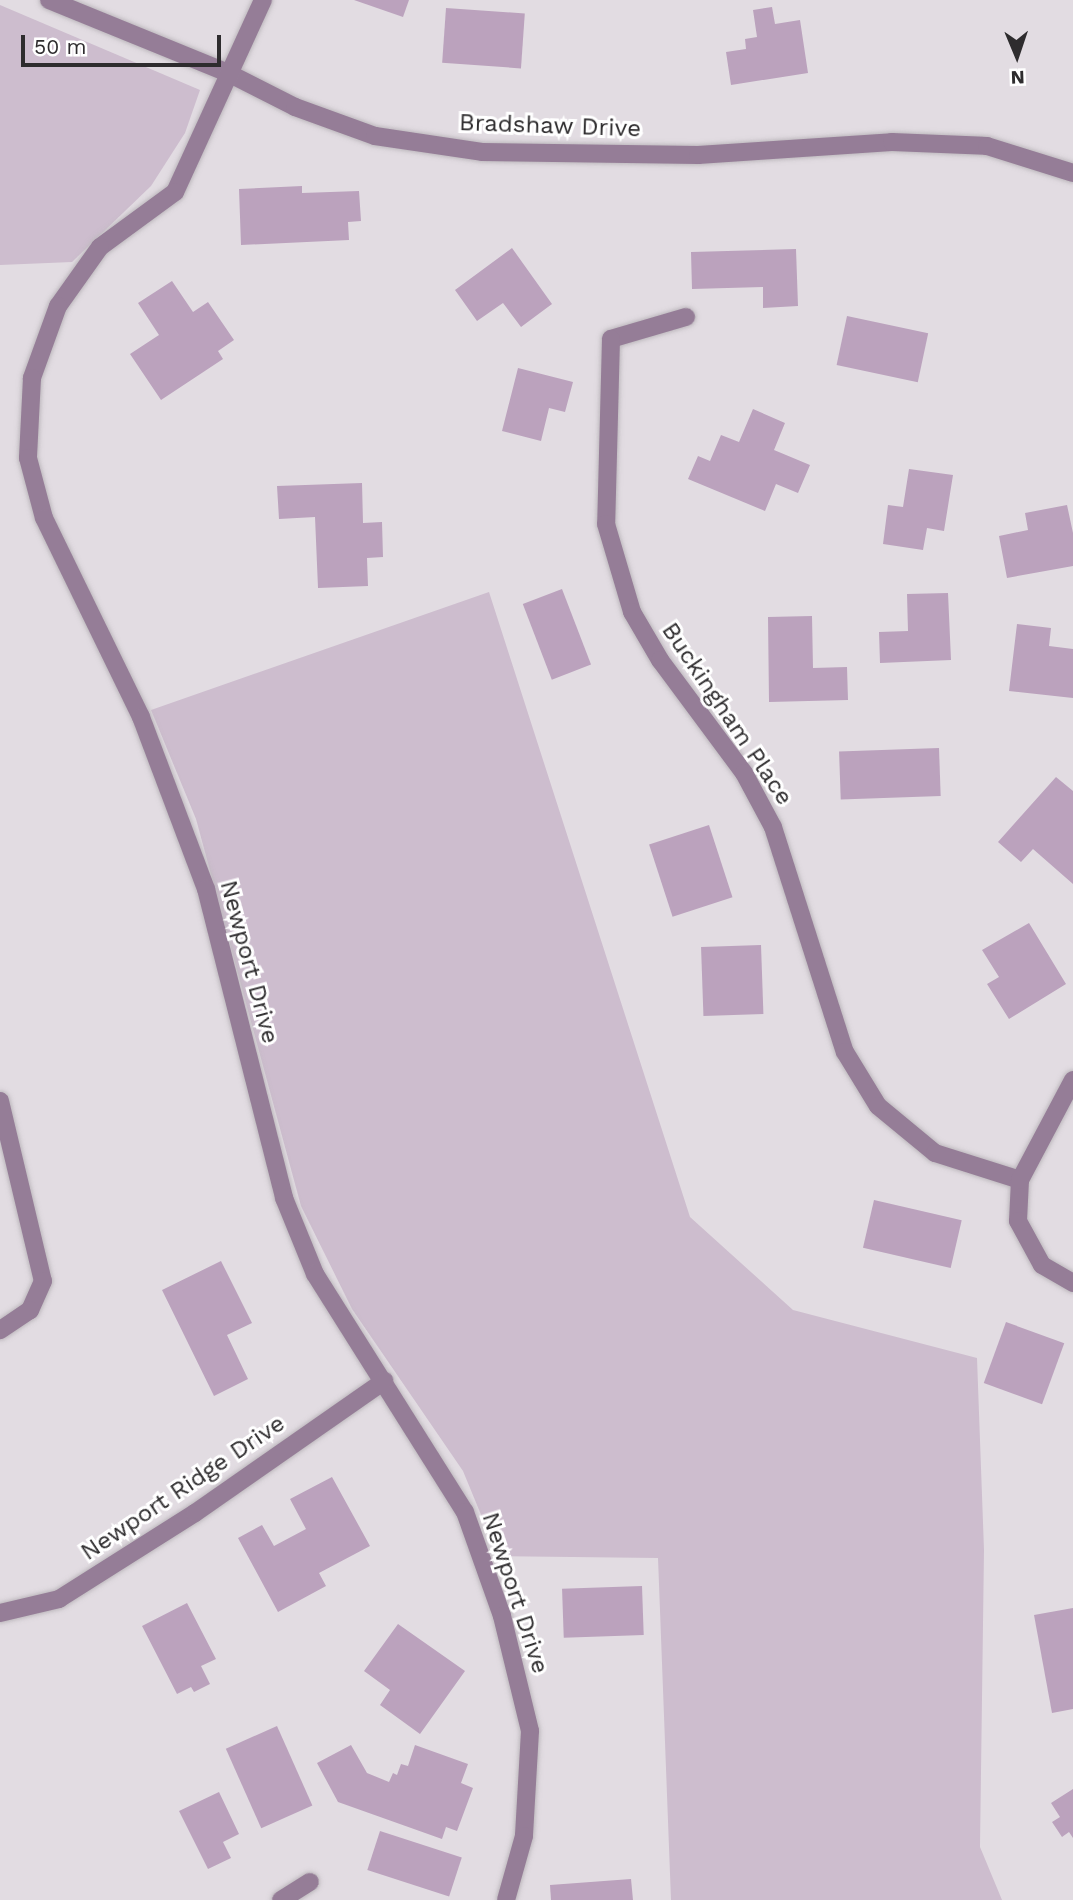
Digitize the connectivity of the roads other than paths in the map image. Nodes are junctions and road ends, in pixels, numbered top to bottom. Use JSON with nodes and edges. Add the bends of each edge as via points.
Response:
{"nodes":[{"id":1,"x":49,"y":0,"type":"edge"},
{"id":2,"x":263,"y":0,"type":"edge"},
{"id":3,"x":230,"y":74,"type":"junction"},
{"id":4,"x":1073,"y":173,"type":"edge"},
{"id":5,"x":686,"y":317,"type":"dead end"},
{"id":6,"x":1073,"y":1080,"type":"edge"},
{"id":7,"x":0,"y":1101,"type":"edge"},
{"id":8,"x":1020,"y":1181,"type":"junction"},
{"id":9,"x":1073,"y":1283,"type":"edge"},
{"id":10,"x":0,"y":1330,"type":"edge"},
{"id":11,"x":384,"y":1381,"type":"junction"},
{"id":12,"x":0,"y":1613,"type":"edge"},
{"id":13,"x":310,"y":1882,"type":"dead end"},
{"id":14,"x":282,"y":1900,"type":"edge"},
{"id":15,"x":506,"y":1900,"type":"edge"}],
"edges":[{"from":1,"to":3,"type":"street","name":"Bradshaw Drive"},
{"from":2,"to":3,"type":"street","name":"Newport Drive"},
{"from":3,"to":4,"type":"street","name":"Bradshaw Drive","via":[[295,107],[375,136],[482,152],[698,155],[892,142],[987,146]]},
{"from":3,"to":11,"type":"street","name":"Newport Drive","via":[[175,192],[100,247],[58,306],[32,378],[28,458],[44,518],[141,718],[205,889],[284,1198],[315,1275]]},
{"from":5,"to":8,"type":"street","name":"Buckingham Place","via":[[611,339],[606,524],[632,612],[660,660],[744,773],[773,827],[845,1052],[878,1106],[934,1153]]},
{"from":6,"to":8,"type":"street"},
{"from":7,"to":10,"type":"street","via":[[43,1281],[30,1310]]},
{"from":8,"to":9,"type":"street","via":[[1018,1221],[1042,1265]]},
{"from":11,"to":12,"type":"street","name":"Newport Ridge Drive","via":[[195,1513],[59,1599]]},
{"from":11,"to":15,"type":"street","name":"Newport Drive","via":[[465,1512],[502,1616],[530,1731],[524,1836]]},
{"from":13,"to":14,"type":"street"}]}
